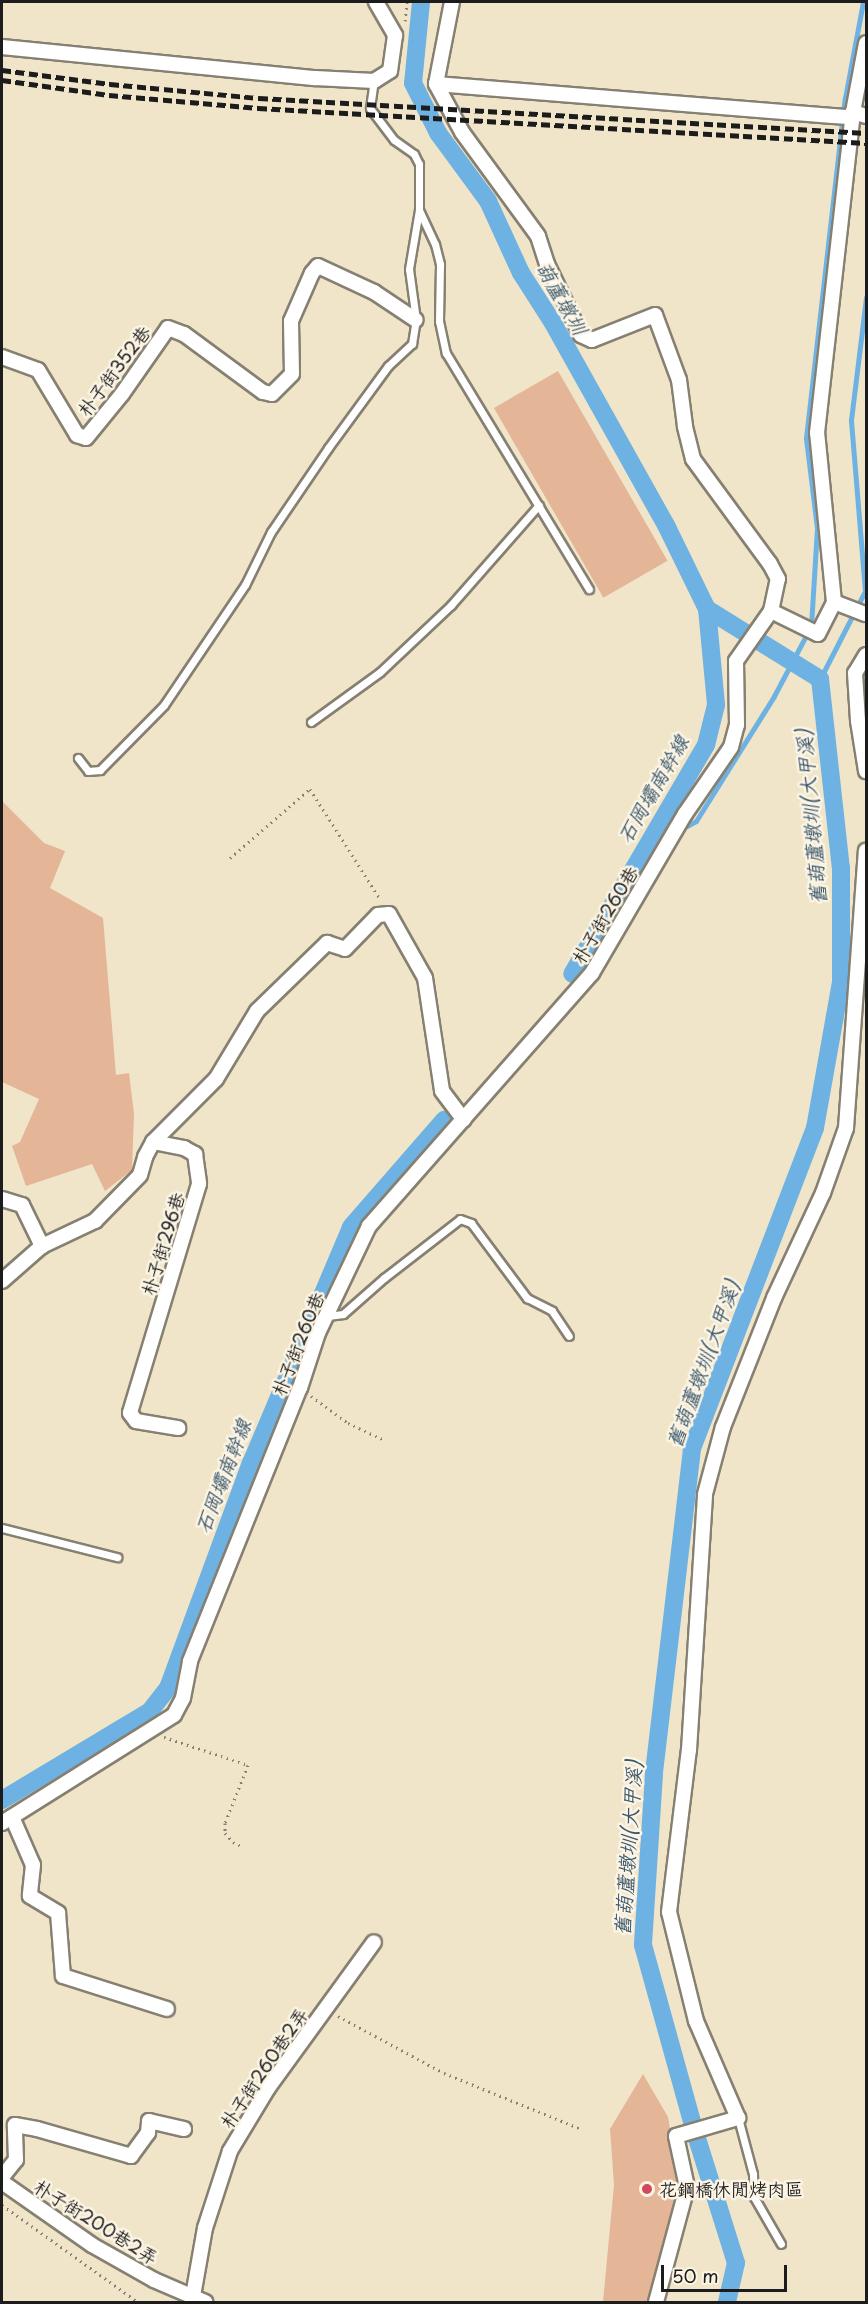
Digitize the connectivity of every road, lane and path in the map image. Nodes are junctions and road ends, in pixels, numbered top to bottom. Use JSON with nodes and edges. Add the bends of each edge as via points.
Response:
{"nodes":[{"id":1,"x":376,"y":2,"type":"edge"},
{"id":2,"x":452,"y":2,"type":"edge"},
{"id":3,"x":867,"y":43,"type":"edge"},
{"id":4,"x":2,"y":47,"type":"edge"},
{"id":5,"x":374,"y":81,"type":"junction"},
{"id":6,"x":436,"y":84,"type":"junction"},
{"id":7,"x":856,"y":115,"type":"edge"},
{"id":8,"x":419,"y":210,"type":"junction"},
{"id":9,"x":417,"y":320,"type":"junction"},
{"id":10,"x":2,"y":357,"type":"edge"},
{"id":11,"x":539,"y":505,"type":"junction"},
{"id":12,"x":589,"y":589,"type":"dead end"},
{"id":13,"x":834,"y":602,"type":"junction"},
{"id":14,"x":771,"y":611,"type":"junction"},
{"id":15,"x":867,"y":614,"type":"edge"},
{"id":16,"x":867,"y":655,"type":"edge"},
{"id":17,"x":310,"y":722,"type":"dead end"},
{"id":18,"x":78,"y":758,"type":"dead end"},
{"id":19,"x":867,"y":771,"type":"edge"},
{"id":20,"x":867,"y":851,"type":"edge"},
{"id":21,"x":230,"y":858,"type":"dead end"},
{"id":22,"x":389,"y":914,"type":"junction"},
{"id":23,"x":464,"y":1120,"type":"junction"},
{"id":24,"x":153,"y":1142,"type":"junction"},
{"id":25,"x":2,"y":1199,"type":"edge"},
{"id":26,"x":42,"y":1246,"type":"junction"},
{"id":27,"x":2,"y":1281,"type":"edge"},
{"id":28,"x":328,"y":1316,"type":"junction"},
{"id":29,"x":569,"y":1336,"type":"dead end"},
{"id":30,"x":300,"y":1388,"type":"junction"},
{"id":31,"x":178,"y":1428,"type":"dead end"},
{"id":32,"x":383,"y":1439,"type":"dead end"},
{"id":33,"x":2,"y":1528,"type":"edge"},
{"id":34,"x":117,"y":1557,"type":"dead end"},
{"id":35,"x":148,"y":1732,"type":"junction"},
{"id":36,"x":7,"y":1820,"type":"edge"},
{"id":37,"x":243,"y":1846,"type":"dead end"},
{"id":38,"x":374,"y":1942,"type":"dead end"},
{"id":39,"x":167,"y":2009,"type":"dead end"},
{"id":40,"x":326,"y":2010,"type":"junction"},
{"id":41,"x":738,"y":2118,"type":"junction"},
{"id":42,"x":184,"y":2128,"type":"dead end"},
{"id":43,"x":581,"y":2129,"type":"dead end"},
{"id":44,"x":2,"y":2177,"type":"edge"},
{"id":45,"x":2,"y":2182,"type":"edge"},
{"id":46,"x":2,"y":2205,"type":"edge"},
{"id":47,"x":781,"y":2244,"type":"dead end"},
{"id":48,"x":193,"y":2296,"type":"junction"},
{"id":49,"x":138,"y":2302,"type":"edge"},
{"id":50,"x":206,"y":2302,"type":"edge"},
{"id":51,"x":656,"y":2302,"type":"edge"}],
"edges":[{"from":1,"to":5,"type":"street","via":[[394,35],[390,71]]},
{"from":2,"to":6,"type":"street"},
{"from":3,"to":7,"type":"street"},
{"from":4,"to":5,"type":"street"},
{"from":5,"to":8,"type":"lane","via":[[370,108],[394,140],[414,154],[419,164]]},
{"from":6,"to":7,"type":"street"},
{"from":6,"to":14,"type":"street","name":"朴子街260巷","via":[[462,132],[538,236],[581,335],[592,340],[655,315],[679,380],[693,459],[778,579]]},
{"from":7,"to":13,"type":"street","via":[[817,433]]},
{"from":8,"to":9,"type":"lane","via":[[409,269]]},
{"from":8,"to":11,"type":"lane","via":[[440,264],[439,321],[446,353]]},
{"from":9,"to":10,"type":"street","name":"朴子街352巷","via":[[374,292],[318,266],[291,321],[292,374],[272,394],[263,392],[184,334],[168,328],[86,438],[77,435],[38,370]]},
{"from":9,"to":18,"type":"lane","via":[[412,344],[388,366],[328,448],[271,532],[245,585],[164,705],[100,770],[88,771]]},
{"from":11,"to":12,"type":"lane"},
{"from":11,"to":17,"type":"lane","via":[[452,605],[380,672]]},
{"from":13,"to":14,"type":"street","via":[[818,634]]},
{"from":13,"to":15,"type":"street"},
{"from":14,"to":23,"type":"street","name":"朴子街260巷","via":[[736,661],[738,725],[731,747],[685,814],[592,973]]},
{"from":16,"to":19,"type":"street","via":[[855,673]]},
{"from":20,"to":41,"type":"street","via":[[846,1128],[823,1193],[774,1298],[723,1427],[705,1494],[688,1750],[669,1912],[696,2021]]},
{"from":21,"to":22,"type":"path","via":[[310,789]]},
{"from":22,"to":23,"type":"street","via":[[425,978],[442,1091]]},
{"from":22,"to":24,"type":"street","via":[[378,915],[345,949],[327,943],[257,1011],[216,1079]]},
{"from":23,"to":28,"type":"street","name":"朴子街260巷","via":[[369,1226]]},
{"from":24,"to":26,"type":"street","via":[[141,1175],[95,1221]]},
{"from":24,"to":31,"type":"street","name":"朴子街296巷","via":[[195,1154],[200,1184],[130,1413],[136,1421]]},
{"from":25,"to":26,"type":"street","via":[[22,1205]]},
{"from":26,"to":27,"type":"street"},
{"from":28,"to":29,"type":"lane","via":[[343,1314],[460,1219],[471,1223],[527,1298],[552,1311]]},
{"from":28,"to":30,"type":"street","name":"朴子街260巷"},
{"from":30,"to":32,"type":"path","via":[[348,1423]]},
{"from":30,"to":35,"type":"street","name":"朴子街260巷","via":[[190,1661],[183,1698],[174,1715]]},
{"from":33,"to":34,"type":"lane"},
{"from":35,"to":36,"type":"street","name":"朴子街260巷"},
{"from":35,"to":37,"type":"path","via":[[248,1765],[225,1822],[225,1833]]},
{"from":36,"to":39,"type":"street","via":[[33,1865],[30,1896],[58,1913],[63,1976]]},
{"from":38,"to":40,"type":"street","name":"朴子街260巷2弄"},
{"from":40,"to":43,"type":"path","via":[[444,2073]]},
{"from":40,"to":48,"type":"street","name":"朴子街260巷2弄","via":[[268,2088],[230,2151],[205,2228]]},
{"from":41,"to":47,"type":"lane","via":[[753,2174],[754,2197]]},
{"from":41,"to":51,"type":"street","via":[[676,2136],[687,2187]]},
{"from":42,"to":44,"type":"street","via":[[149,2121],[148,2133],[131,2156],[15,2125],[16,2160]]},
{"from":45,"to":48,"type":"street","name":"朴子街200巷2弄","via":[[92,2245],[154,2280]]},
{"from":46,"to":49,"type":"path"},
{"from":48,"to":50,"type":"street","name":"朴子街200巷2弄"}]}
